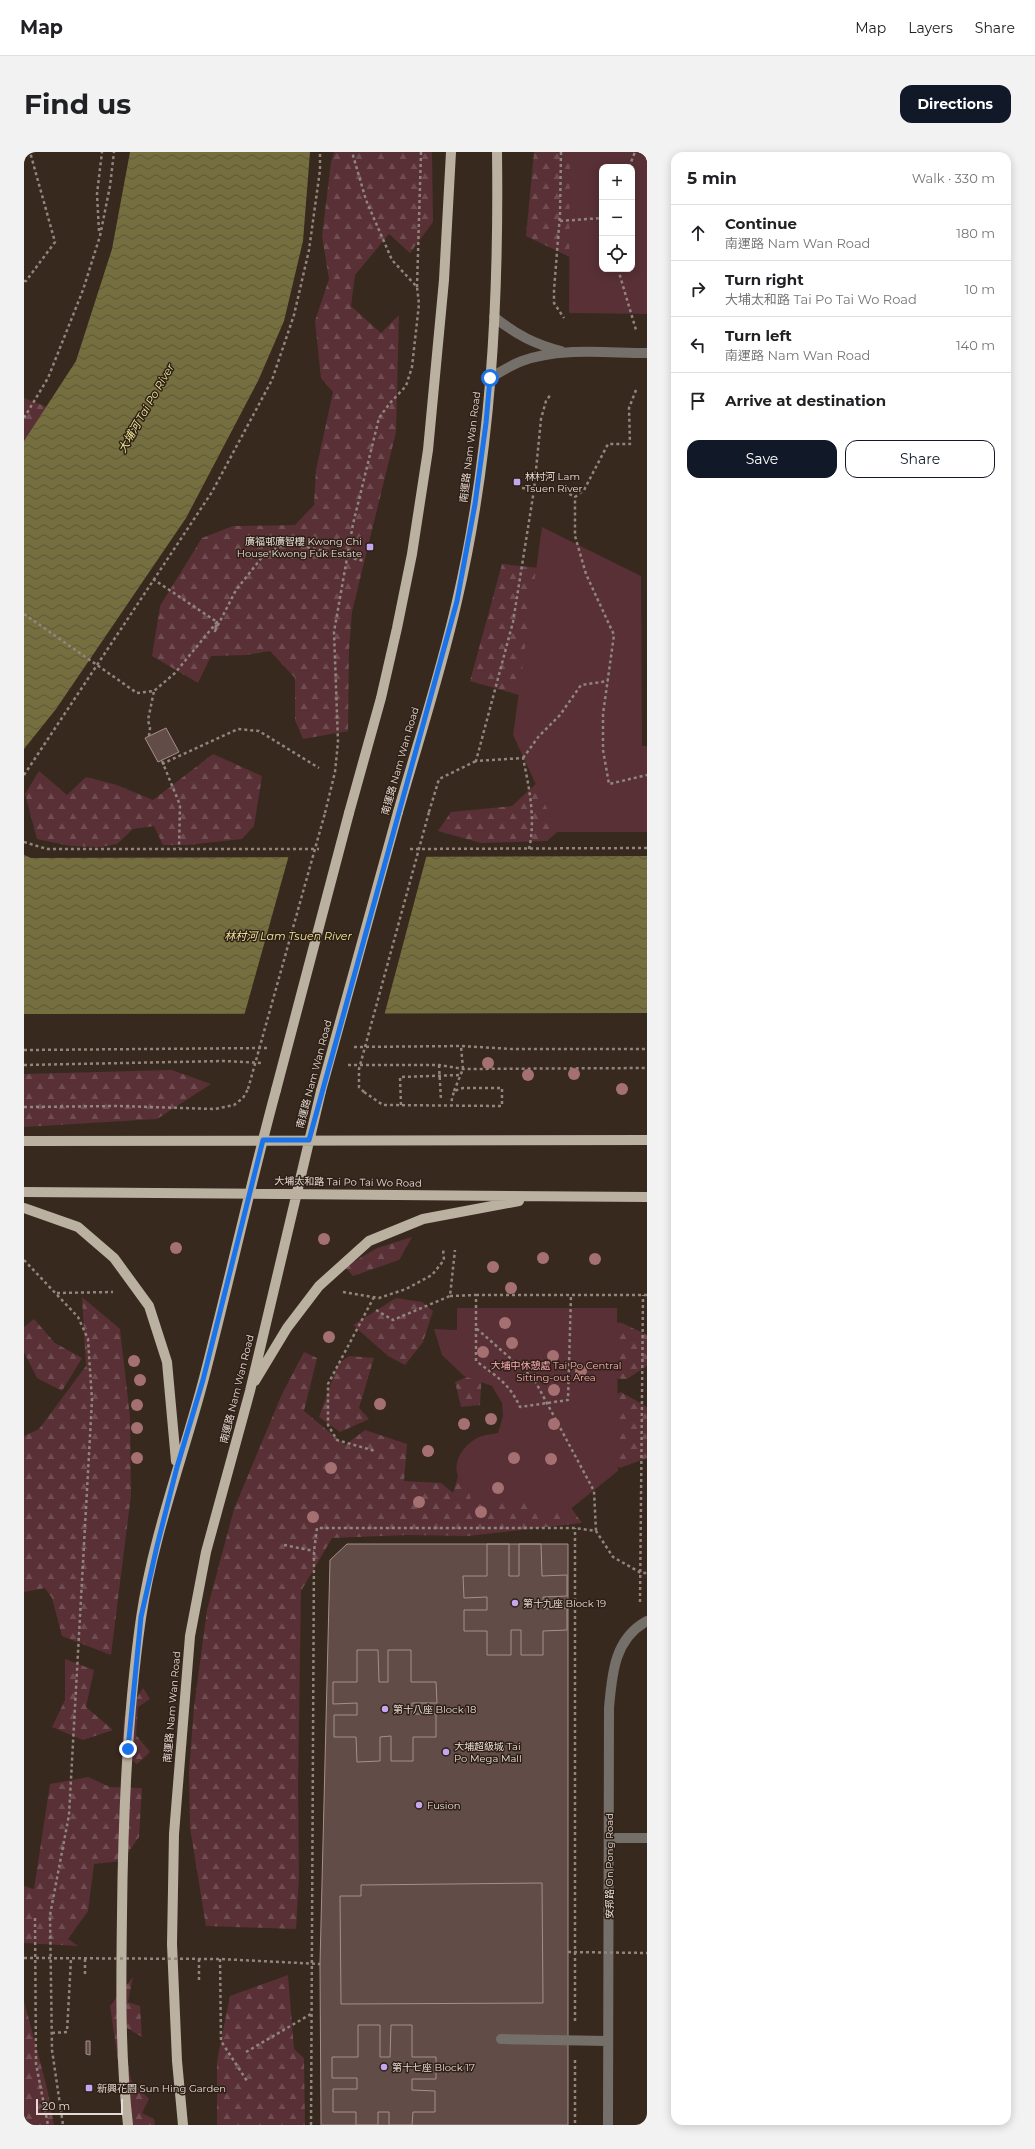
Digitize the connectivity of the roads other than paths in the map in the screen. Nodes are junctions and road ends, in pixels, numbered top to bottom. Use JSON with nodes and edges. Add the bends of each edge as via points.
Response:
{"nodes":[{"id":1,"x":451,"y":152,"type":"edge"},
{"id":2,"x":497,"y":152,"type":"edge"},
{"id":3,"x":494,"y":317,"type":"junction"},
{"id":4,"x":567,"y":353,"type":"junction"},
{"id":5,"x":647,"y":353,"type":"edge"},
{"id":6,"x":490,"y":378,"type":"junction"},
{"id":7,"x":263,"y":1140,"type":"junction"},
{"id":8,"x":309,"y":1140,"type":"junction"},
{"id":9,"x":647,"y":1140,"type":"edge"},
{"id":10,"x":24,"y":1141,"type":"edge"},
{"id":11,"x":24,"y":1192,"type":"edge"},
{"id":12,"x":250,"y":1193,"type":"junction"},
{"id":13,"x":296,"y":1194,"type":"junction"},
{"id":14,"x":541,"y":1197,"type":"junction"},
{"id":15,"x":647,"y":1197,"type":"edge"},
{"id":16,"x":24,"y":1208,"type":"edge"},
{"id":17,"x":250,"y":1391,"type":"junction"},
{"id":18,"x":177,"y":1467,"type":"junction"},
{"id":19,"x":643,"y":1623,"type":"edge"},
{"id":20,"x":610,"y":1838,"type":"junction"},
{"id":21,"x":647,"y":1838,"type":"edge"},
{"id":22,"x":501,"y":2039,"type":"dead end"},
{"id":23,"x":608,"y":2041,"type":"junction"},
{"id":24,"x":128,"y":2125,"type":"edge"},
{"id":25,"x":183,"y":2125,"type":"edge"},
{"id":26,"x":608,"y":2125,"type":"edge"}],
"edges":[{"from":1,"to":7,"type":"main road","bridge":true,"via":[[444,280],[427,458],[412,554],[363,768]]},
{"from":2,"to":3,"type":"main road","name":"南運路 Nam Wan Road"},
{"from":3,"to":4,"type":"street","via":[[516,334],[540,346]]},
{"from":3,"to":6,"type":"main road","name":"南運路 Nam Wan Road"},
{"from":4,"to":5,"type":"street"},
{"from":4,"to":6,"type":"street","via":[[522,361]]},
{"from":6,"to":8,"type":"main road","name":"南運路 Nam Wan Road","bridge":true,"via":[[475,504],[457,601]]},
{"from":7,"to":8,"type":"main road"},
{"from":7,"to":10,"type":"main road"},
{"from":7,"to":12,"type":"main road"},
{"from":8,"to":9,"type":"main road"},
{"from":8,"to":13,"type":"main road","name":"南運路 Nam Wan Road"},
{"from":11,"to":12,"type":"main road","name":"大埔太和路 Tai Po Tai Wo Road"},
{"from":12,"to":13,"type":"main road","name":"大埔太和路 Tai Po Tai Wo Road"},
{"from":12,"to":18,"type":"main road","via":[[203,1380]]},
{"from":13,"to":14,"type":"main road","name":"大埔太和路 Tai Po Tai Wo Road"},
{"from":13,"to":17,"type":"main road","name":"南運路 Nam Wan Road"},
{"from":14,"to":15,"type":"main road","name":"大埔太和路 Tai Po Tai Wo Road"},
{"from":14,"to":17,"type":"main road","via":[[424,1218],[369,1241],[319,1286],[287,1328]]},
{"from":16,"to":18,"type":"main road","via":[[78,1227],[114,1258],[148,1306],[167,1362]]},
{"from":17,"to":25,"type":"main road","name":"南運路 Nam Wan Road","via":[[206,1552],[190,1636],[182,1715],[174,1834],[172,1944],[177,2061]]},
{"from":18,"to":24,"type":"main road","via":[[141,1617],[128,1749],[121,1964],[122,2077]]},
{"from":19,"to":20,"type":"street","name":"安邦路 On Pong Road","via":[[619,1648],[611,1679]]},
{"from":20,"to":21,"type":"street"},
{"from":20,"to":23,"type":"street","name":"安邦路 On Pong Road"},
{"from":22,"to":23,"type":"street"},
{"from":23,"to":26,"type":"street","name":"安邦路 On Pong Road"}]}
